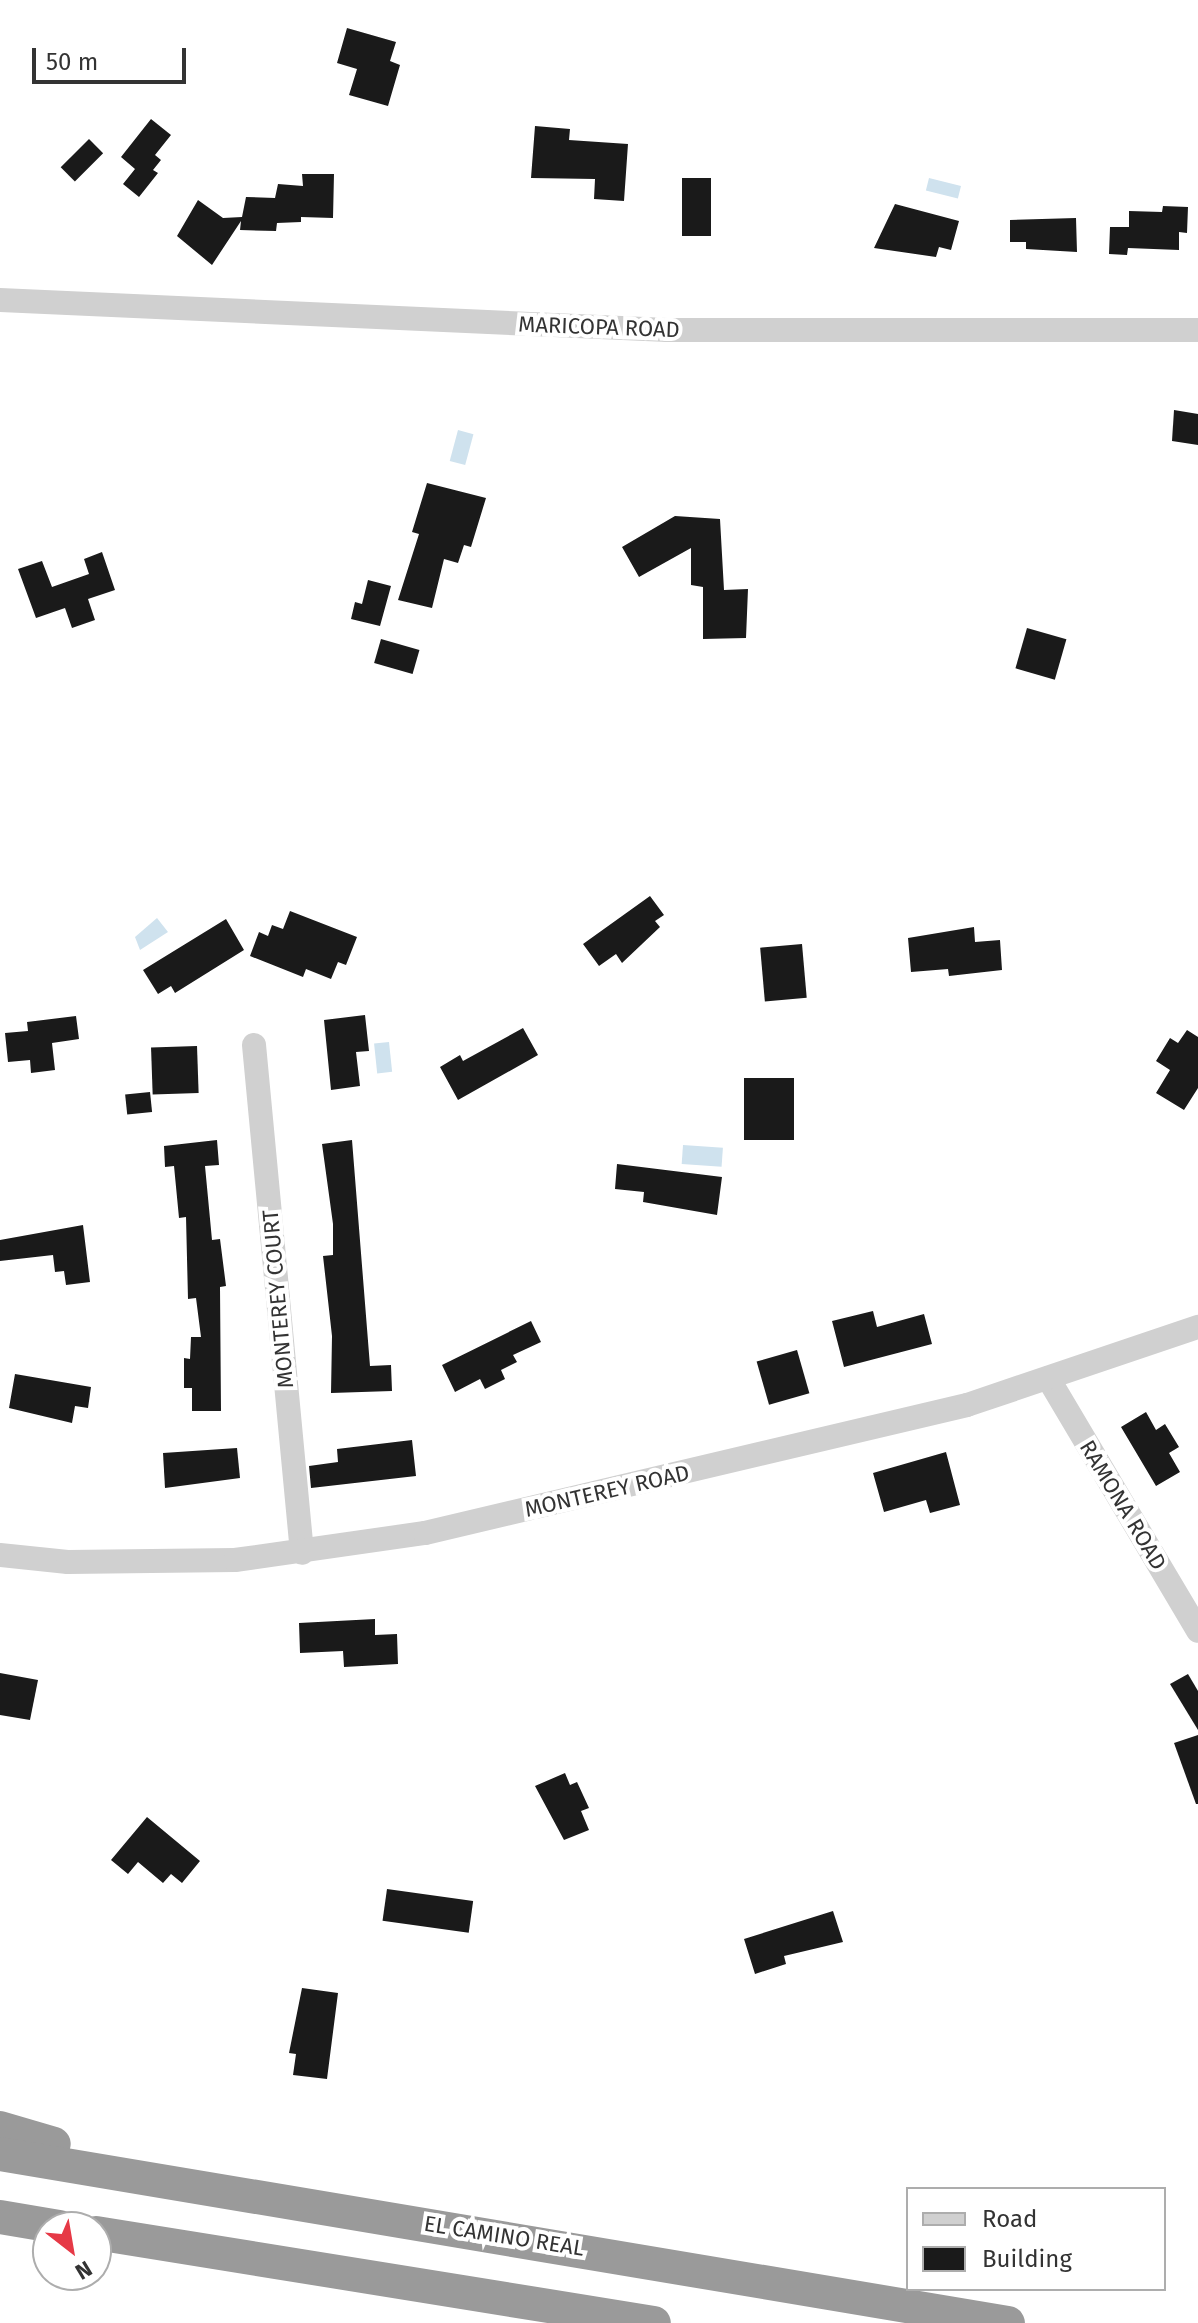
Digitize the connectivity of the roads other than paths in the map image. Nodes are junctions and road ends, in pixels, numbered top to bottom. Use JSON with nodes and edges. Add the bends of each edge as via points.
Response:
{"nodes":[{"id":1,"x":0,"y":300,"type":"edge"},
{"id":2,"x":1198,"y":330,"type":"edge"},
{"id":3,"x":254,"y":1045,"type":"dead end"},
{"id":4,"x":1198,"y":1327,"type":"edge"},
{"id":5,"x":1048,"y":1378,"type":"junction"},
{"id":6,"x":302,"y":1553,"type":"junction"},
{"id":7,"x":0,"y":1555,"type":"edge"},
{"id":8,"x":1198,"y":1631,"type":"edge"},
{"id":9,"x":0,"y":2128,"type":"edge"},
{"id":10,"x":0,"y":2154,"type":"edge"},
{"id":11,"x":192,"y":2184,"type":"junction"},
{"id":12,"x":0,"y":2220,"type":"edge"},
{"id":13,"x":32,"y":2224,"type":"edge"},
{"id":14,"x":112,"y":2236,"type":"edge"},
{"id":15,"x":654,"y":2323,"type":"edge"},
{"id":16,"x":1008,"y":2323,"type":"edge"}],
"edges":[{"from":1,"to":2,"type":"street","name":"MARICOPA ROAD","via":[[667,330]]},
{"from":3,"to":6,"type":"street","name":"MONTEREY COURT"},
{"from":4,"to":5,"type":"street","name":"MONTEREY ROAD"},
{"from":5,"to":6,"type":"street","name":"MONTEREY ROAD","via":[[883,1427],[425,1533]]},
{"from":5,"to":8,"type":"street","name":"RAMONA ROAD"},
{"from":6,"to":7,"type":"street","name":"MONTEREY ROAD","via":[[161,1562],[68,1562]]},
{"from":9,"to":11,"type":"highway"},
{"from":10,"to":11,"type":"highway","name":"EL CAMINO REAL"},
{"from":11,"to":16,"type":"highway","name":"EL CAMINO REAL"},
{"from":12,"to":13,"type":"highway"},
{"from":14,"to":15,"type":"highway"}]}
